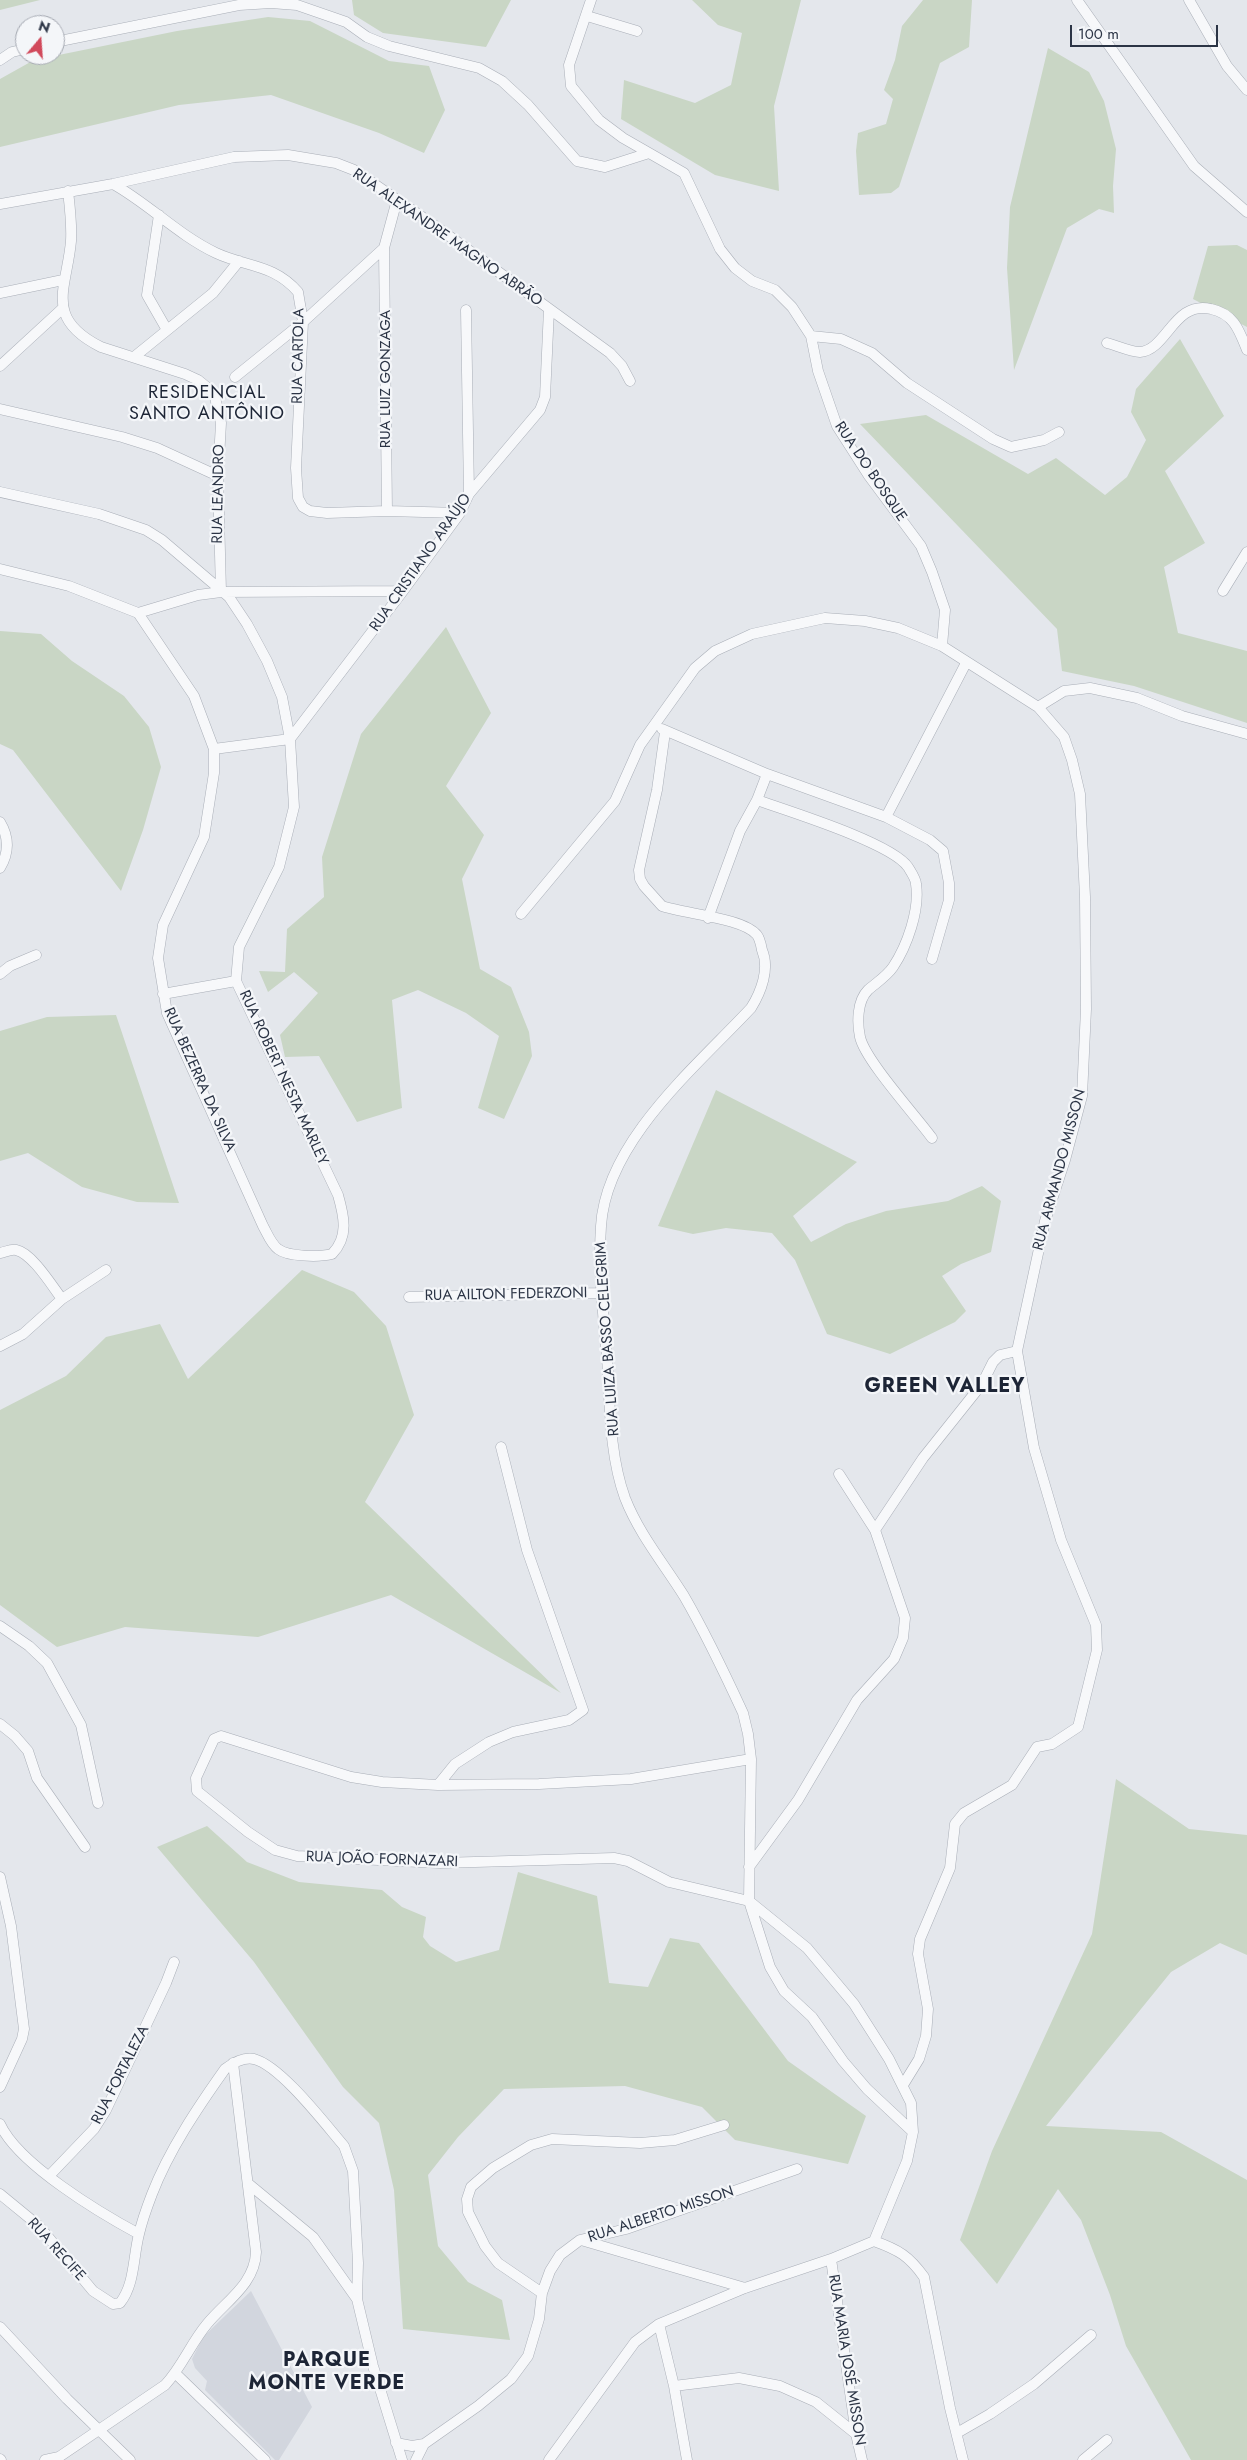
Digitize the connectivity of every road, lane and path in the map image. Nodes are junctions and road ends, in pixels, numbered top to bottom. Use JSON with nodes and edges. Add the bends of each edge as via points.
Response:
{"nodes":[{"id":1,"x":591,"y":0,"type":"edge"},
{"id":2,"x":1076,"y":0,"type":"edge"},
{"id":3,"x":1189,"y":0,"type":"edge"},
{"id":4,"x":587,"y":16,"type":"junction"},
{"id":5,"x":637,"y":31,"type":"dead end"},
{"id":6,"x":65,"y":40,"type":"edge"},
{"id":7,"x":15,"y":51,"type":"edge"},
{"id":8,"x":0,"y":60,"type":"edge"},
{"id":9,"x":1247,"y":90,"type":"edge"},
{"id":10,"x":649,"y":153,"type":"junction"},
{"id":11,"x":113,"y":184,"type":"junction"},
{"id":12,"x":68,"y":191,"type":"junction"},
{"id":13,"x":397,"y":200,"type":"junction"},
{"id":14,"x":0,"y":205,"type":"edge"},
{"id":15,"x":1247,"y":212,"type":"edge"},
{"id":16,"x":159,"y":215,"type":"junction"},
{"id":17,"x":384,"y":248,"type":"junction"},
{"id":18,"x":239,"y":261,"type":"junction"},
{"id":19,"x":63,"y":280,"type":"junction"},
{"id":20,"x":0,"y":292,"type":"edge"},
{"id":21,"x":63,"y":308,"type":"junction"},
{"id":22,"x":466,"y":310,"type":"dead end"},
{"id":23,"x":549,"y":310,"type":"junction"},
{"id":24,"x":302,"y":322,"type":"junction"},
{"id":25,"x":167,"y":330,"type":"junction"},
{"id":26,"x":811,"y":336,"type":"junction"},
{"id":27,"x":1107,"y":342,"type":"dead end"},
{"id":28,"x":1247,"y":350,"type":"edge"},
{"id":29,"x":134,"y":357,"type":"junction"},
{"id":30,"x":0,"y":366,"type":"edge"},
{"id":31,"x":235,"y":377,"type":"dead end"},
{"id":32,"x":630,"y":381,"type":"dead end"},
{"id":33,"x":0,"y":408,"type":"edge"},
{"id":34,"x":1059,"y":432,"type":"dead end"},
{"id":35,"x":218,"y":476,"type":"junction"},
{"id":36,"x":0,"y":492,"type":"edge"},
{"id":37,"x":468,"y":494,"type":"junction"},
{"id":38,"x":387,"y":511,"type":"junction"},
{"id":39,"x":460,"y":513,"type":"junction"},
{"id":40,"x":1247,"y":552,"type":"edge"},
{"id":41,"x":0,"y":568,"type":"edge"},
{"id":42,"x":403,"y":591,"type":"junction"},
{"id":43,"x":1223,"y":591,"type":"dead end"},
{"id":44,"x":221,"y":592,"type":"junction"},
{"id":45,"x":138,"y":613,"type":"junction"},
{"id":46,"x":942,"y":646,"type":"junction"},
{"id":47,"x":966,"y":663,"type":"junction"},
{"id":48,"x":1038,"y":706,"type":"junction"},
{"id":49,"x":656,"y":724,"type":"junction"},
{"id":50,"x":665,"y":732,"type":"junction"},
{"id":51,"x":1247,"y":734,"type":"edge"},
{"id":52,"x":290,"y":739,"type":"junction"},
{"id":53,"x":214,"y":750,"type":"junction"},
{"id":54,"x":767,"y":774,"type":"junction"},
{"id":55,"x":757,"y":800,"type":"junction"},
{"id":56,"x":886,"y":817,"type":"junction"},
{"id":57,"x":0,"y":822,"type":"edge"},
{"id":58,"x":0,"y":868,"type":"edge"},
{"id":59,"x":520,"y":914,"type":"dead end"},
{"id":60,"x":708,"y":918,"type":"junction"},
{"id":61,"x":36,"y":955,"type":"dead end"},
{"id":62,"x":932,"y":959,"type":"dead end"},
{"id":63,"x":0,"y":974,"type":"edge"},
{"id":64,"x":236,"y":981,"type":"junction"},
{"id":65,"x":163,"y":994,"type":"junction"},
{"id":66,"x":932,"y":1138,"type":"dead end"},
{"id":67,"x":0,"y":1253,"type":"edge"},
{"id":68,"x":320,"y":1256,"type":"joint"},
{"id":69,"x":106,"y":1270,"type":"dead end"},
{"id":70,"x":602,"y":1293,"type":"junction"},
{"id":71,"x":409,"y":1297,"type":"dead end"},
{"id":72,"x":62,"y":1299,"type":"junction"},
{"id":73,"x":0,"y":1346,"type":"edge"},
{"id":74,"x":1017,"y":1351,"type":"junction"},
{"id":75,"x":501,"y":1447,"type":"dead end"},
{"id":76,"x":839,"y":1474,"type":"dead end"},
{"id":77,"x":875,"y":1530,"type":"junction"},
{"id":78,"x":0,"y":1626,"type":"edge"},
{"id":79,"x":0,"y":1724,"type":"edge"},
{"id":80,"x":751,"y":1759,"type":"junction"},
{"id":81,"x":438,"y":1785,"type":"junction"},
{"id":82,"x":98,"y":1803,"type":"dead end"},
{"id":83,"x":85,"y":1848,"type":"dead end"},
{"id":84,"x":749,"y":1867,"type":"junction"},
{"id":85,"x":0,"y":1877,"type":"edge"},
{"id":86,"x":749,"y":1901,"type":"junction"},
{"id":87,"x":174,"y":1962,"type":"dead end"},
{"id":88,"x":233,"y":2063,"type":"junction"},
{"id":89,"x":903,"y":2085,"type":"junction"},
{"id":90,"x":0,"y":2087,"type":"edge"},
{"id":91,"x":0,"y":2124,"type":"edge"},
{"id":92,"x":724,"y":2125,"type":"dead end"},
{"id":93,"x":913,"y":2132,"type":"junction"},
{"id":94,"x":797,"y":2169,"type":"dead end"},
{"id":95,"x":49,"y":2176,"type":"junction"},
{"id":96,"x":250,"y":2184,"type":"junction"},
{"id":97,"x":0,"y":2194,"type":"edge"},
{"id":98,"x":139,"y":2234,"type":"junction"},
{"id":99,"x":580,"y":2240,"type":"junction"},
{"id":100,"x":874,"y":2241,"type":"junction"},
{"id":101,"x":831,"y":2259,"type":"junction"},
{"id":102,"x":745,"y":2288,"type":"junction"},
{"id":103,"x":542,"y":2293,"type":"junction"},
{"id":104,"x":357,"y":2299,"type":"junction"},
{"id":105,"x":658,"y":2324,"type":"junction"},
{"id":106,"x":0,"y":2326,"type":"edge"},
{"id":107,"x":1091,"y":2335,"type":"dead end"},
{"id":108,"x":176,"y":2374,"type":"junction"},
{"id":109,"x":674,"y":2386,"type":"junction"},
{"id":110,"x":99,"y":2431,"type":"junction"},
{"id":111,"x":957,"y":2433,"type":"junction"},
{"id":112,"x":856,"y":2434,"type":"junction"},
{"id":113,"x":1107,"y":2440,"type":"dead end"},
{"id":114,"x":396,"y":2443,"type":"junction"},
{"id":115,"x":424,"y":2444,"type":"junction"},
{"id":116,"x":688,"y":2459,"type":"edge"},
{"id":117,"x":45,"y":2460,"type":"edge"},
{"id":118,"x":130,"y":2460,"type":"edge"},
{"id":119,"x":265,"y":2460,"type":"edge"},
{"id":120,"x":402,"y":2460,"type":"edge"},
{"id":121,"x":416,"y":2460,"type":"edge"},
{"id":122,"x":549,"y":2460,"type":"edge"},
{"id":123,"x":862,"y":2460,"type":"edge"},
{"id":124,"x":963,"y":2460,"type":"edge"},
{"id":125,"x":1083,"y":2460,"type":"edge"}],
"edges":[{"from":1,"to":4,"type":"street","name":"RUA DO BOSQUE"},
{"from":2,"to":15,"type":"street","via":[[1194,166]]},
{"from":3,"to":9,"type":"street","via":[[1223,60]]},
{"from":4,"to":5,"type":"street"},
{"from":4,"to":10,"type":"street","name":"RUA DO BOSQUE","via":[[569,65],[571,86],[599,120]]},
{"from":6,"to":10,"type":"street","via":[[239,5],[297,5],[346,22],[368,38],[389,46],[479,68],[502,81],[528,104],[577,161],[605,167]]},
{"from":7,"to":8,"type":"street"},
{"from":10,"to":26,"type":"street","name":"RUA DO BOSQUE","via":[[684,173],[720,249],[735,268],[752,281],[774,290],[792,307]]},
{"from":11,"to":12,"type":"street","name":"RUA ALEXANDRE MAGNO ABRÃO"},
{"from":11,"to":13,"type":"street","name":"RUA ALEXANDRE MAGNO ABRÃO","via":[[234,157],[288,155],[336,163],[354,170]]},
{"from":11,"to":16,"type":"street","name":"RUA CARTOLA"},
{"from":12,"to":14,"type":"street","name":"RUA ALEXANDRE MAGNO ABRÃO"},
{"from":12,"to":19,"type":"street","via":[[72,228]]},
{"from":13,"to":17,"type":"street","name":"RUA LUIZ GONZAGA"},
{"from":13,"to":23,"type":"street","name":"RUA ALEXANDRE MAGNO ABRÃO"},
{"from":16,"to":18,"type":"street","name":"RUA CARTOLA","via":[[199,244]]},
{"from":16,"to":25,"type":"street","via":[[147,295]]},
{"from":17,"to":24,"type":"street"},
{"from":17,"to":38,"type":"street","name":"RUA LUIZ GONZAGA"},
{"from":18,"to":24,"type":"street","name":"RUA CARTOLA","via":[[268,270],[295,288]]},
{"from":18,"to":25,"type":"street","via":[[213,293]]},
{"from":19,"to":20,"type":"street"},
{"from":19,"to":21,"type":"street"},
{"from":21,"to":29,"type":"street","name":"RUA LEANDRO","via":[[90,342]]},
{"from":21,"to":30,"type":"street"},
{"from":22,"to":37,"type":"street"},
{"from":23,"to":32,"type":"street","name":"RUA ALEXANDRE MAGNO ABRÃO","via":[[610,353]]},
{"from":23,"to":37,"type":"street","name":"RUA CRISTIANO ARAÚJO","via":[[544,402]]},
{"from":24,"to":31,"type":"street"},
{"from":24,"to":38,"type":"street","name":"RUA CARTOLA","via":[[296,468],[298,498],[303,507],[319,513]]},
{"from":25,"to":29,"type":"street"},
{"from":26,"to":34,"type":"street","via":[[841,339],[872,353],[908,383],[1011,447],[1044,440]]},
{"from":26,"to":46,"type":"street","name":"RUA DO BOSQUE","via":[[818,371],[837,426],[921,546],[932,572],[945,610]]},
{"from":27,"to":28,"type":"street","via":[[1143,352],[1186,312],[1199,307],[1219,311],[1232,318]]},
{"from":29,"to":35,"type":"street","name":"RUA LEANDRO","via":[[191,377],[214,393],[221,423]]},
{"from":33,"to":35,"type":"street","via":[[122,437],[157,448]]},
{"from":35,"to":44,"type":"street","name":"RUA LEANDRO"},
{"from":36,"to":44,"type":"street","name":"RUA ROBERT NESTA MARLEY","via":[[99,514],[146,530],[180,553]]},
{"from":37,"to":39,"type":"street","name":"RUA CRISTIANO ARAÚJO"},
{"from":38,"to":39,"type":"street","name":"RUA CARTOLA"},
{"from":39,"to":42,"type":"street","name":"RUA CRISTIANO ARAÚJO"},
{"from":40,"to":43,"type":"street"},
{"from":41,"to":45,"type":"street","via":[[69,586]]},
{"from":42,"to":44,"type":"street"},
{"from":42,"to":52,"type":"street","name":"RUA CRISTIANO ARAÚJO"},
{"from":44,"to":45,"type":"street","via":[[198,595]]},
{"from":44,"to":52,"type":"street","name":"RUA ROBERT NESTA MARLEY","via":[[229,597],[267,661],[282,697]]},
{"from":45,"to":53,"type":"street","name":"RUA BEZERRA DA SILVA","via":[[194,696]]},
{"from":46,"to":47,"type":"street","name":"RUA ARMANDO MISSON"},
{"from":46,"to":49,"type":"street","name":"RUA ARMANDO MISSON","via":[[898,628],[866,621],[825,618],[752,634],[715,651],[695,668]]},
{"from":47,"to":48,"type":"street","name":"RUA ARMANDO MISSON"},
{"from":47,"to":56,"type":"street"},
{"from":48,"to":51,"type":"street","via":[[1064,691],[1090,688],[1137,698],[1182,716]]},
{"from":48,"to":74,"type":"street","name":"RUA ARMANDO MISSON","via":[[1064,737],[1080,794],[1086,1009],[1082,1096],[1045,1221]]},
{"from":49,"to":50,"type":"street"},
{"from":49,"to":59,"type":"street","name":"RUA ARMANDO MISSON","via":[[640,744],[614,801]]},
{"from":50,"to":54,"type":"street"},
{"from":50,"to":60,"type":"street","name":"RUA LUIZA BASSO CELEGRIM","via":[[658,790],[643,845],[640,879],[662,906]]},
{"from":52,"to":53,"type":"street"},
{"from":52,"to":64,"type":"street","name":"RUA ROBERT NESTA MARLEY","via":[[294,807],[279,867],[239,947]]},
{"from":53,"to":65,"type":"street","name":"RUA BEZERRA DA SILVA","via":[[211,800],[204,837],[163,925],[158,958]]},
{"from":54,"to":55,"type":"street"},
{"from":54,"to":56,"type":"street"},
{"from":55,"to":60,"type":"street","via":[[740,831]]},
{"from":55,"to":66,"type":"street","via":[[837,828],[891,853],[907,866],[916,883],[915,912],[901,952],[892,968],[866,992],[858,1014],[860,1038],[870,1058]]},
{"from":56,"to":62,"type":"street","via":[[930,840],[943,851],[949,900]]},
{"from":57,"to":58,"type":"street","via":[[8,848]]},
{"from":60,"to":70,"type":"street","name":"RUA LUIZA BASSO CELEGRIM","via":[[732,921],[757,935],[764,954],[763,980],[752,1008],[663,1100],[620,1163],[610,1184],[601,1225]]},
{"from":61,"to":63,"type":"street"},
{"from":64,"to":65,"type":"street"},
{"from":64,"to":68,"type":"street","name":"RUA ROBERT NESTA MARLEY","via":[[338,1195],[343,1212],[342,1242],[332,1254]]},
{"from":65,"to":68,"type":"street","name":"RUA BEZERRA DA SILVA","via":[[167,1013],[263,1226],[276,1248],[287,1253]]},
{"from":67,"to":72,"type":"street","via":[[14,1249],[23,1253]]},
{"from":69,"to":72,"type":"street"},
{"from":70,"to":71,"type":"street","name":"RUA AILTON FEDERZONI"},
{"from":70,"to":80,"type":"street","name":"RUA LUIZA BASSO CELEGRIM","via":[[612,1431],[619,1480],[637,1525],[685,1598],[720,1663],[743,1713]]},
{"from":72,"to":73,"type":"street","via":[[23,1334]]},
{"from":74,"to":77,"type":"street","via":[[1000,1355],[993,1362],[982,1384],[923,1458]]},
{"from":74,"to":89,"type":"street","via":[[1034,1448],[1061,1540],[1096,1625],[1097,1650],[1078,1727],[1052,1744],[1037,1747],[1012,1785],[964,1813],[955,1824],[950,1868],[920,1939],[918,1954],[928,2009],[926,2036],[919,2059]]},
{"from":75,"to":81,"type":"street","via":[[527,1550],[583,1706],[581,1713],[569,1720],[513,1732],[489,1742],[455,1764]]},
{"from":76,"to":77,"type":"street"},
{"from":77,"to":84,"type":"street","via":[[905,1618],[894,1660],[857,1700],[798,1800]]},
{"from":78,"to":82,"type":"street","via":[[30,1646],[46,1663],[77,1717]]},
{"from":79,"to":83,"type":"street","via":[[28,1751],[37,1778]]},
{"from":80,"to":81,"type":"street","name":"RUA JOÃO FORNAZARI","via":[[631,1779]]},
{"from":80,"to":84,"type":"street","name":"RUA LUIZA BASSO CELEGRIM"},
{"from":81,"to":86,"type":"street","name":"RUA JOÃO FORNAZARI","via":[[351,1777],[221,1736],[214,1739],[195,1785],[197,1791],[248,1832],[275,1850],[297,1856],[440,1863],[614,1858],[638,1865],[669,1882]]},
{"from":84,"to":86,"type":"street","name":"RUA LUIZA BASSO CELEGRIM"},
{"from":85,"to":90,"type":"street","via":[[11,1926],[24,2028]]},
{"from":86,"to":89,"type":"street","via":[[807,1948],[831,1976],[854,2004]]},
{"from":86,"to":93,"type":"street","name":"RUA LUIZA BASSO CELEGRIM","via":[[770,1967],[784,1991],[812,2018],[868,2089]]},
{"from":87,"to":95,"type":"street","name":"RUA FORTALEZA","via":[[106,2110],[94,2129]]},
{"from":88,"to":96,"type":"street"},
{"from":88,"to":98,"type":"street","via":[[217,2081],[170,2156],[152,2194]]},
{"from":88,"to":104,"type":"street","via":[[254,2059],[286,2080],[344,2146],[353,2171]]},
{"from":89,"to":93,"type":"street","via":[[911,2103]]},
{"from":91,"to":95,"type":"street","via":[[6,2137]]},
{"from":92,"to":103,"type":"street","via":[[676,2140],[552,2139],[523,2149],[493,2168],[472,2187],[467,2199],[468,2212],[485,2246],[498,2264]]},
{"from":93,"to":100,"type":"street","via":[[907,2161]]},
{"from":94,"to":99,"type":"street","name":"RUA ALBERTO MISSON","via":[[634,2226]]},
{"from":95,"to":98,"type":"street","via":[[88,2205]]},
{"from":96,"to":104,"type":"street","via":[[313,2237]]},
{"from":96,"to":108,"type":"street","via":[[256,2264],[242,2287],[206,2325]]},
{"from":97,"to":98,"type":"street","name":"RUA RECIFE","via":[[39,2226],[93,2291],[113,2304],[120,2303],[126,2296]]},
{"from":99,"to":102,"type":"street"},
{"from":99,"to":103,"type":"street","name":"RUA ALBERTO MISSON","via":[[560,2255]]},
{"from":100,"to":101,"type":"street"},
{"from":100,"to":111,"type":"street","via":[[912,2260],[924,2278]]},
{"from":101,"to":102,"type":"street"},
{"from":101,"to":112,"type":"street","name":"RUA MARIA JOSÉ MISSON"},
{"from":102,"to":105,"type":"street"},
{"from":103,"to":115,"type":"street","name":"RUA ALBERTO MISSON","via":[[539,2320],[528,2356],[511,2379]]},
{"from":104,"to":114,"type":"street"},
{"from":105,"to":109,"type":"street"},
{"from":105,"to":122,"type":"street","via":[[636,2342]]},
{"from":106,"to":110,"type":"street"},
{"from":107,"to":111,"type":"street","via":[[1034,2384]]},
{"from":108,"to":110,"type":"street"},
{"from":108,"to":119,"type":"street"},
{"from":109,"to":112,"type":"street","via":[[739,2378],[780,2386],[816,2402]]},
{"from":109,"to":116,"type":"street"},
{"from":110,"to":117,"type":"street","via":[[59,2457]]},
{"from":110,"to":118,"type":"street"},
{"from":111,"to":124,"type":"street"},
{"from":112,"to":123,"type":"street","name":"RUA MARIA JOSÉ MISSON"},
{"from":113,"to":125,"type":"street"},
{"from":114,"to":115,"type":"street"},
{"from":114,"to":120,"type":"street"},
{"from":115,"to":121,"type":"street","name":"RUA ALBERTO MISSON"}]}
